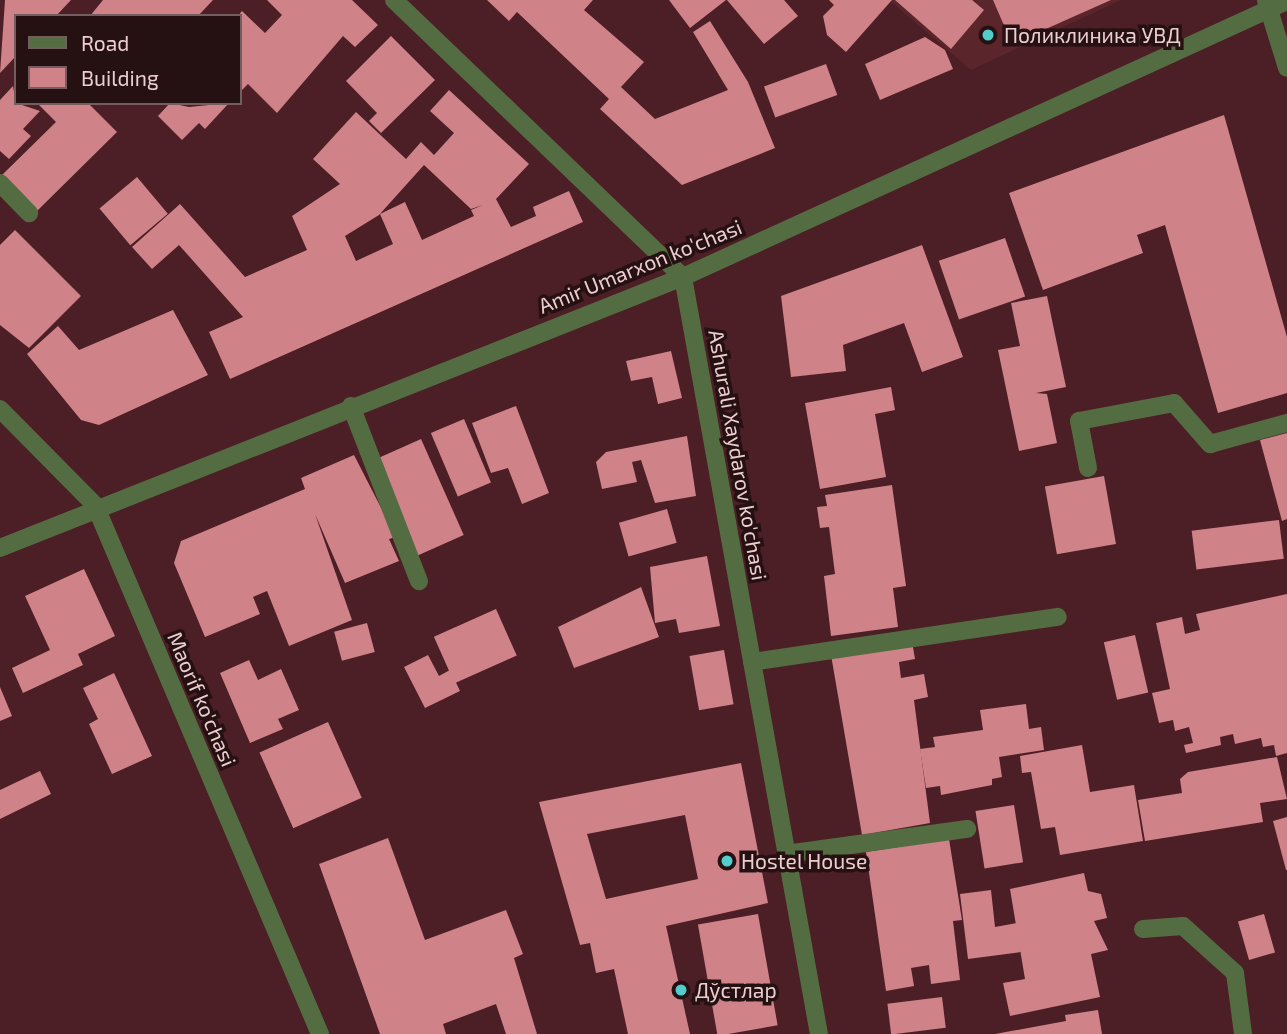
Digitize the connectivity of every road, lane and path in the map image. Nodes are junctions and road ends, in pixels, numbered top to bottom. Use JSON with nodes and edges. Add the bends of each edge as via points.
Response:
{"nodes":[{"id":1,"x":394,"y":0,"type":"edge"},
{"id":2,"x":1275,"y":2,"type":"edge"},
{"id":3,"x":1287,"y":68,"type":"edge"},
{"id":4,"x":0,"y":183,"type":"edge"},
{"id":5,"x":29,"y":213,"type":"dead end"},
{"id":6,"x":683,"y":277,"type":"junction"},
{"id":7,"x":351,"y":406,"type":"junction"},
{"id":8,"x":0,"y":409,"type":"edge"},
{"id":9,"x":1287,"y":423,"type":"edge"},
{"id":10,"x":1088,"y":468,"type":"dead end"},
{"id":11,"x":95,"y":505,"type":"junction"},
{"id":12,"x":0,"y":548,"type":"edge"},
{"id":13,"x":419,"y":580,"type":"dead end"},
{"id":14,"x":1058,"y":617,"type":"dead end"},
{"id":15,"x":752,"y":662,"type":"junction"},
{"id":16,"x":967,"y":829,"type":"dead end"},
{"id":17,"x":786,"y":854,"type":"junction"},
{"id":18,"x":1143,"y":929,"type":"dead end"},
{"id":19,"x":320,"y":1034,"type":"edge"},
{"id":20,"x":819,"y":1034,"type":"edge"},
{"id":21,"x":1242,"y":1034,"type":"edge"}],
"edges":[{"from":1,"to":6,"type":"street"},
{"from":2,"to":3,"type":"street"},
{"from":2,"to":6,"type":"street","name":"Amir Umarxon ko'chasi"},
{"from":4,"to":5,"type":"street"},
{"from":6,"to":7,"type":"street","name":"Amir Umarxon ko'chasi"},
{"from":6,"to":15,"type":"street","name":"Ashurali Xaydarov ko'chasi"},
{"from":7,"to":11,"type":"street","name":"Amir Umarxon ko'chasi"},
{"from":7,"to":13,"type":"street"},
{"from":8,"to":11,"type":"street","name":"Maorif ko'chasi"},
{"from":9,"to":10,"type":"street","via":[[1210,443],[1174,403],[1079,421]]},
{"from":11,"to":12,"type":"street","name":"Amir Umarxon ko'chasi"},
{"from":11,"to":19,"type":"street","name":"Maorif ko'chasi"},
{"from":14,"to":15,"type":"street"},
{"from":15,"to":17,"type":"street","name":"Ashurali Xaydarov ko'chasi"},
{"from":16,"to":17,"type":"street"},
{"from":17,"to":20,"type":"street","name":"Ashurali Xaydarov ko'chasi"},
{"from":18,"to":21,"type":"street","via":[[1183,926],[1235,973]]}]}
